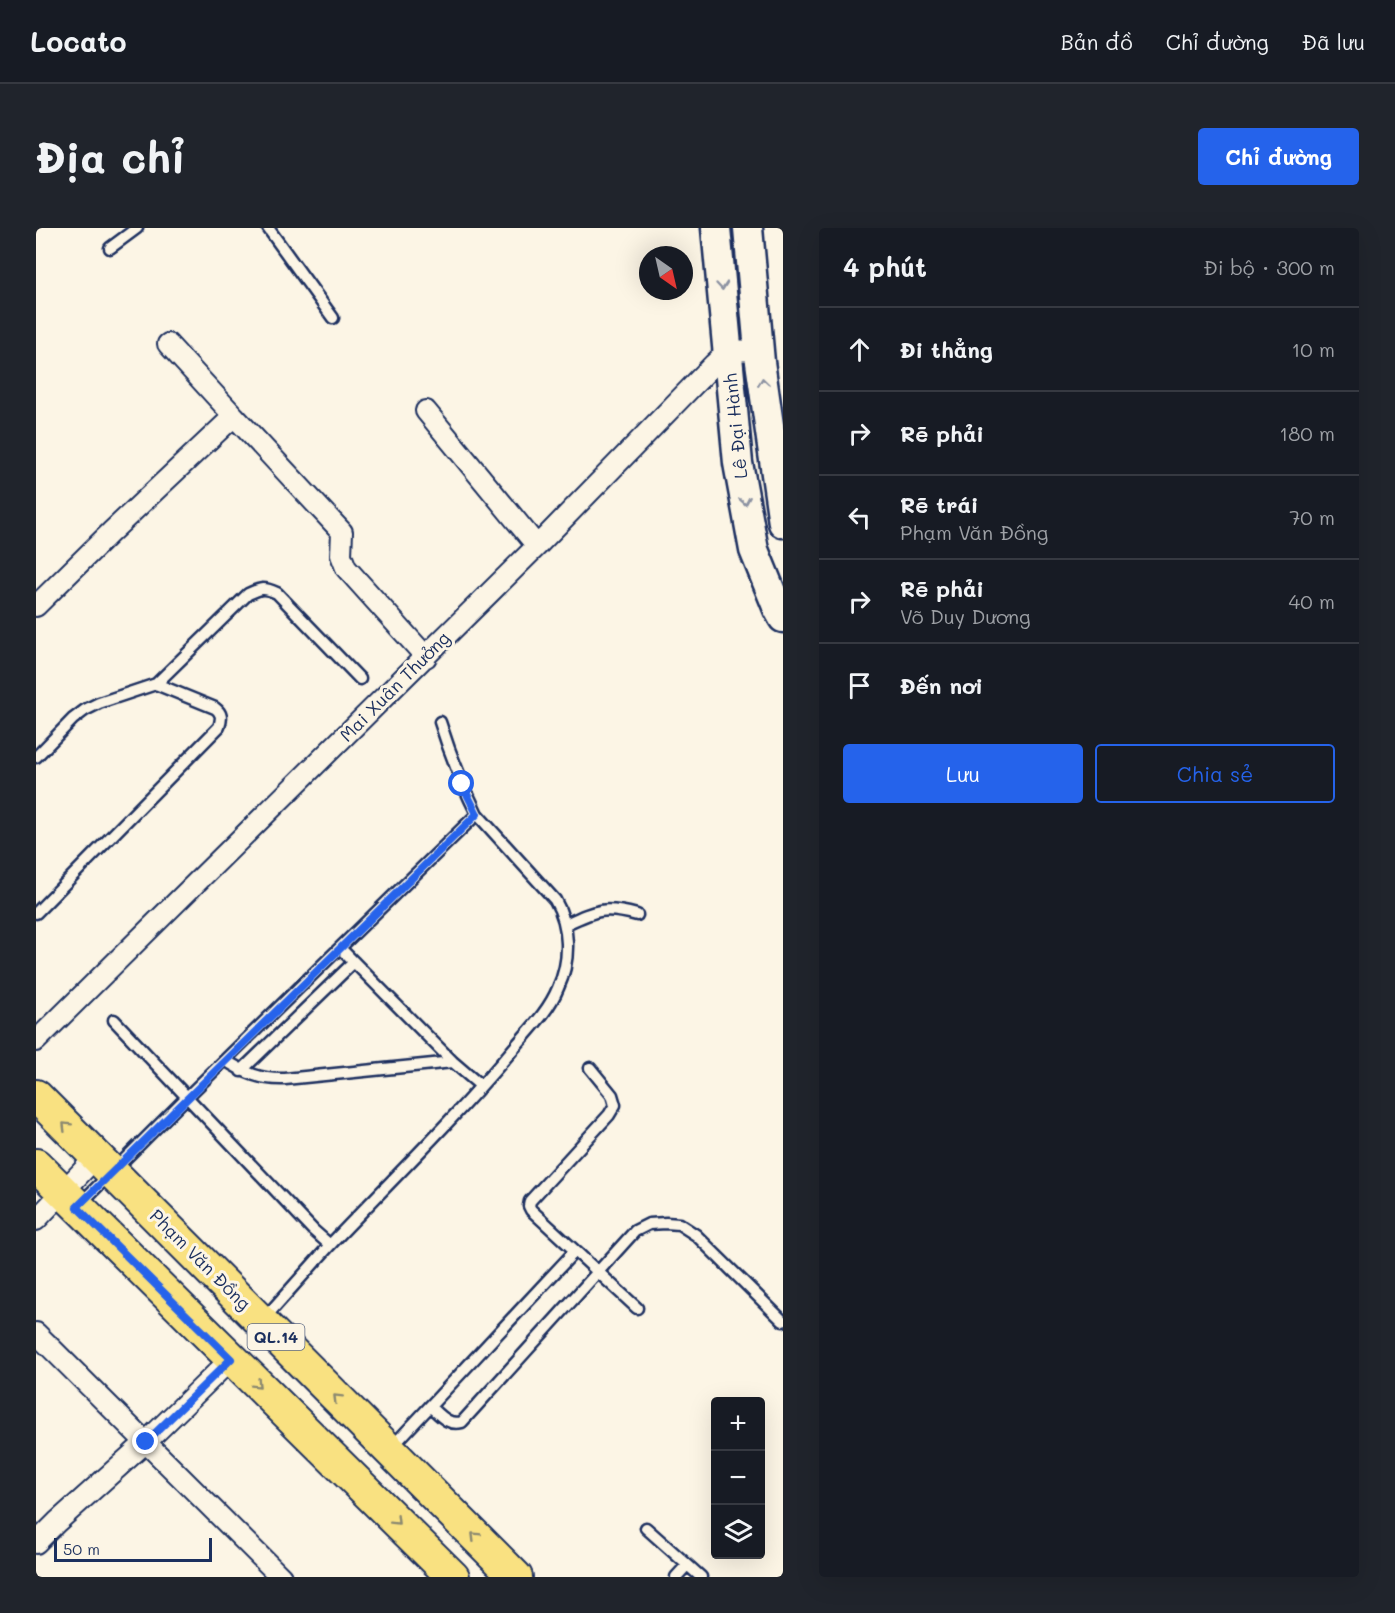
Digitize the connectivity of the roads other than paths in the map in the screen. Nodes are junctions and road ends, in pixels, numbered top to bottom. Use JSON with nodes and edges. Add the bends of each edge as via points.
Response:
{"nodes":[{"id":1,"x":136,"y":228,"type":"edge"},
{"id":2,"x":268,"y":228,"type":"edge"},
{"id":3,"x":716,"y":228,"type":"edge"},
{"id":4,"x":748,"y":228,"type":"edge"},
{"id":5,"x":110,"y":248,"type":"dead end"},
{"id":6,"x":333,"y":318,"type":"dead end"},
{"id":7,"x":168,"y":344,"type":"dead end"},
{"id":8,"x":759,"y":350,"type":"junction"},
{"id":9,"x":728,"y":351,"type":"junction"},
{"id":10,"x":426,"y":411,"type":"dead end"},
{"id":11,"x":234,"y":416,"type":"junction"},
{"id":12,"x":783,"y":524,"type":"edge"},
{"id":13,"x":537,"y":546,"type":"junction"},
{"id":14,"x":36,"y":606,"type":"edge"},
{"id":15,"x":783,"y":618,"type":"edge"},
{"id":16,"x":426,"y":657,"type":"junction"},
{"id":17,"x":360,"y":679,"type":"dead end"},
{"id":18,"x":156,"y":684,"type":"junction"},
{"id":19,"x":440,"y":722,"type":"dead end"},
{"id":20,"x":36,"y":757,"type":"edge"},
{"id":21,"x":477,"y":814,"type":"junction"},
{"id":22,"x":36,"y":913,"type":"edge"},
{"id":23,"x":637,"y":915,"type":"dead end"},
{"id":24,"x":566,"y":924,"type":"junction"},
{"id":25,"x":340,"y":948,"type":"junction"},
{"id":26,"x":354,"y":962,"type":"junction"},
{"id":27,"x":114,"y":1020,"type":"dead end"},
{"id":28,"x":36,"y":1041,"type":"edge"},
{"id":29,"x":225,"y":1060,"type":"junction"},
{"id":30,"x":453,"y":1062,"type":"junction"},
{"id":31,"x":590,"y":1068,"type":"dead end"},
{"id":32,"x":241,"y":1071,"type":"junction"},
{"id":33,"x":481,"y":1086,"type":"junction"},
{"id":34,"x":36,"y":1096,"type":"edge"},
{"id":35,"x":187,"y":1097,"type":"junction"},
{"id":36,"x":104,"y":1164,"type":"junction"},
{"id":37,"x":36,"y":1165,"type":"edge"},
{"id":38,"x":70,"y":1199,"type":"junction"},
{"id":39,"x":36,"y":1220,"type":"edge"},
{"id":40,"x":330,"y":1245,"type":"junction"},
{"id":41,"x":575,"y":1251,"type":"junction"},
{"id":42,"x":597,"y":1271,"type":"junction"},
{"id":43,"x":637,"y":1308,"type":"dead end"},
{"id":44,"x":783,"y":1321,"type":"edge"},
{"id":45,"x":261,"y":1322,"type":"junction"},
{"id":46,"x":36,"y":1333,"type":"edge"},
{"id":47,"x":231,"y":1359,"type":"junction"},
{"id":48,"x":430,"y":1406,"type":"junction"},
{"id":49,"x":146,"y":1442,"type":"junction"},
{"id":50,"x":389,"y":1450,"type":"junction"},
{"id":51,"x":646,"y":1528,"type":"dead end"},
{"id":52,"x":36,"y":1543,"type":"edge"},
{"id":53,"x":687,"y":1565,"type":"junction"},
{"id":54,"x":281,"y":1577,"type":"edge"},
{"id":55,"x":453,"y":1577,"type":"edge"},
{"id":56,"x":516,"y":1577,"type":"edge"},
{"id":57,"x":676,"y":1577,"type":"edge"},
{"id":58,"x":701,"y":1577,"type":"edge"}],
"edges":[{"from":1,"to":5,"type":"lane"},
{"from":2,"to":6,"type":"lane"},
{"from":3,"to":9,"type":"main road","name":"Lê Đại Hành","one_way":true},
{"from":4,"to":8,"type":"main road","name":"Lê Đại Hành"},
{"from":7,"to":11,"type":"street"},
{"from":8,"to":9,"type":"street"},
{"from":12,"to":8,"type":"main road","name":"Lê Đại Hành","one_way":true},
{"from":9,"to":13,"type":"street","name":"Mai Xuân Thưởng"},
{"from":9,"to":15,"type":"main road","name":"Lê Đại Hành","one_way":true,"via":[[738,463],[754,550]]},
{"from":10,"to":13,"type":"street"},
{"from":11,"to":14,"type":"street"},
{"from":11,"to":16,"type":"street","via":[[342,532],[346,568]]},
{"from":13,"to":16,"type":"street","name":"Mai Xuân Thưởng"},
{"from":16,"to":28,"type":"street","name":"Mai Xuân Thưởng"},
{"from":17,"to":18,"type":"lane","via":[[277,593],[259,588]]},
{"from":18,"to":20,"type":"lane","via":[[85,710]]},
{"from":18,"to":22,"type":"lane","via":[[220,711],[219,726]]},
{"from":19,"to":21,"type":"lane"},
{"from":21,"to":24,"type":"lane","via":[[555,900]]},
{"from":21,"to":25,"type":"lane"},
{"from":23,"to":24,"type":"lane","via":[[608,909]]},
{"from":24,"to":33,"type":"lane","via":[[564,970],[559,987],[550,1004]]},
{"from":25,"to":26,"type":"lane"},
{"from":25,"to":29,"type":"lane"},
{"from":26,"to":30,"type":"lane"},
{"from":26,"to":32,"type":"lane"},
{"from":27,"to":35,"type":"lane"},
{"from":29,"to":32,"type":"lane"},
{"from":29,"to":35,"type":"lane"},
{"from":30,"to":32,"type":"lane","via":[[285,1080],[267,1080]]},
{"from":30,"to":33,"type":"lane"},
{"from":31,"to":41,"type":"lane","via":[[612,1095],[615,1105],[529,1206]]},
{"from":33,"to":40,"type":"lane"},
{"from":36,"to":34,"type":"main road","name":"Phạm Văn Đồng","number":"QL.14","one_way":true},
{"from":35,"to":36,"type":"lane"},
{"from":35,"to":40,"type":"lane"},
{"from":36,"to":38,"type":"street"},
{"from":36,"to":45,"type":"main road","name":"Phạm Văn Đồng","number":"QL.14"},
{"from":37,"to":38,"type":"main road","number":"QL.14"},
{"from":38,"to":39,"type":"street"},
{"from":38,"to":47,"type":"main road","number":"QL.14"},
{"from":40,"to":45,"type":"lane"},
{"from":41,"to":42,"type":"lane"},
{"from":41,"to":48,"type":"lane"},
{"from":42,"to":43,"type":"lane"},
{"from":42,"to":44,"type":"lane","via":[[635,1231],[650,1224],[679,1224],[696,1235]]},
{"from":42,"to":48,"type":"lane","via":[[462,1422],[449,1422]]},
{"from":50,"to":45,"type":"main road","name":"Phạm Văn Đồng","number":"QL.14","one_way":true},
{"from":46,"to":49,"type":"street"},
{"from":47,"to":49,"type":"street"},
{"from":47,"to":55,"type":"main road","number":"QL.14","one_way":true},
{"from":48,"to":50,"type":"lane"},
{"from":49,"to":52,"type":"street"},
{"from":49,"to":54,"type":"street"},
{"from":56,"to":50,"type":"main road","name":"Phạm Văn Đồng","number":"QL.14","one_way":true},
{"from":51,"to":53,"type":"lane"},
{"from":53,"to":57,"type":"lane"},
{"from":53,"to":58,"type":"lane"}]}
